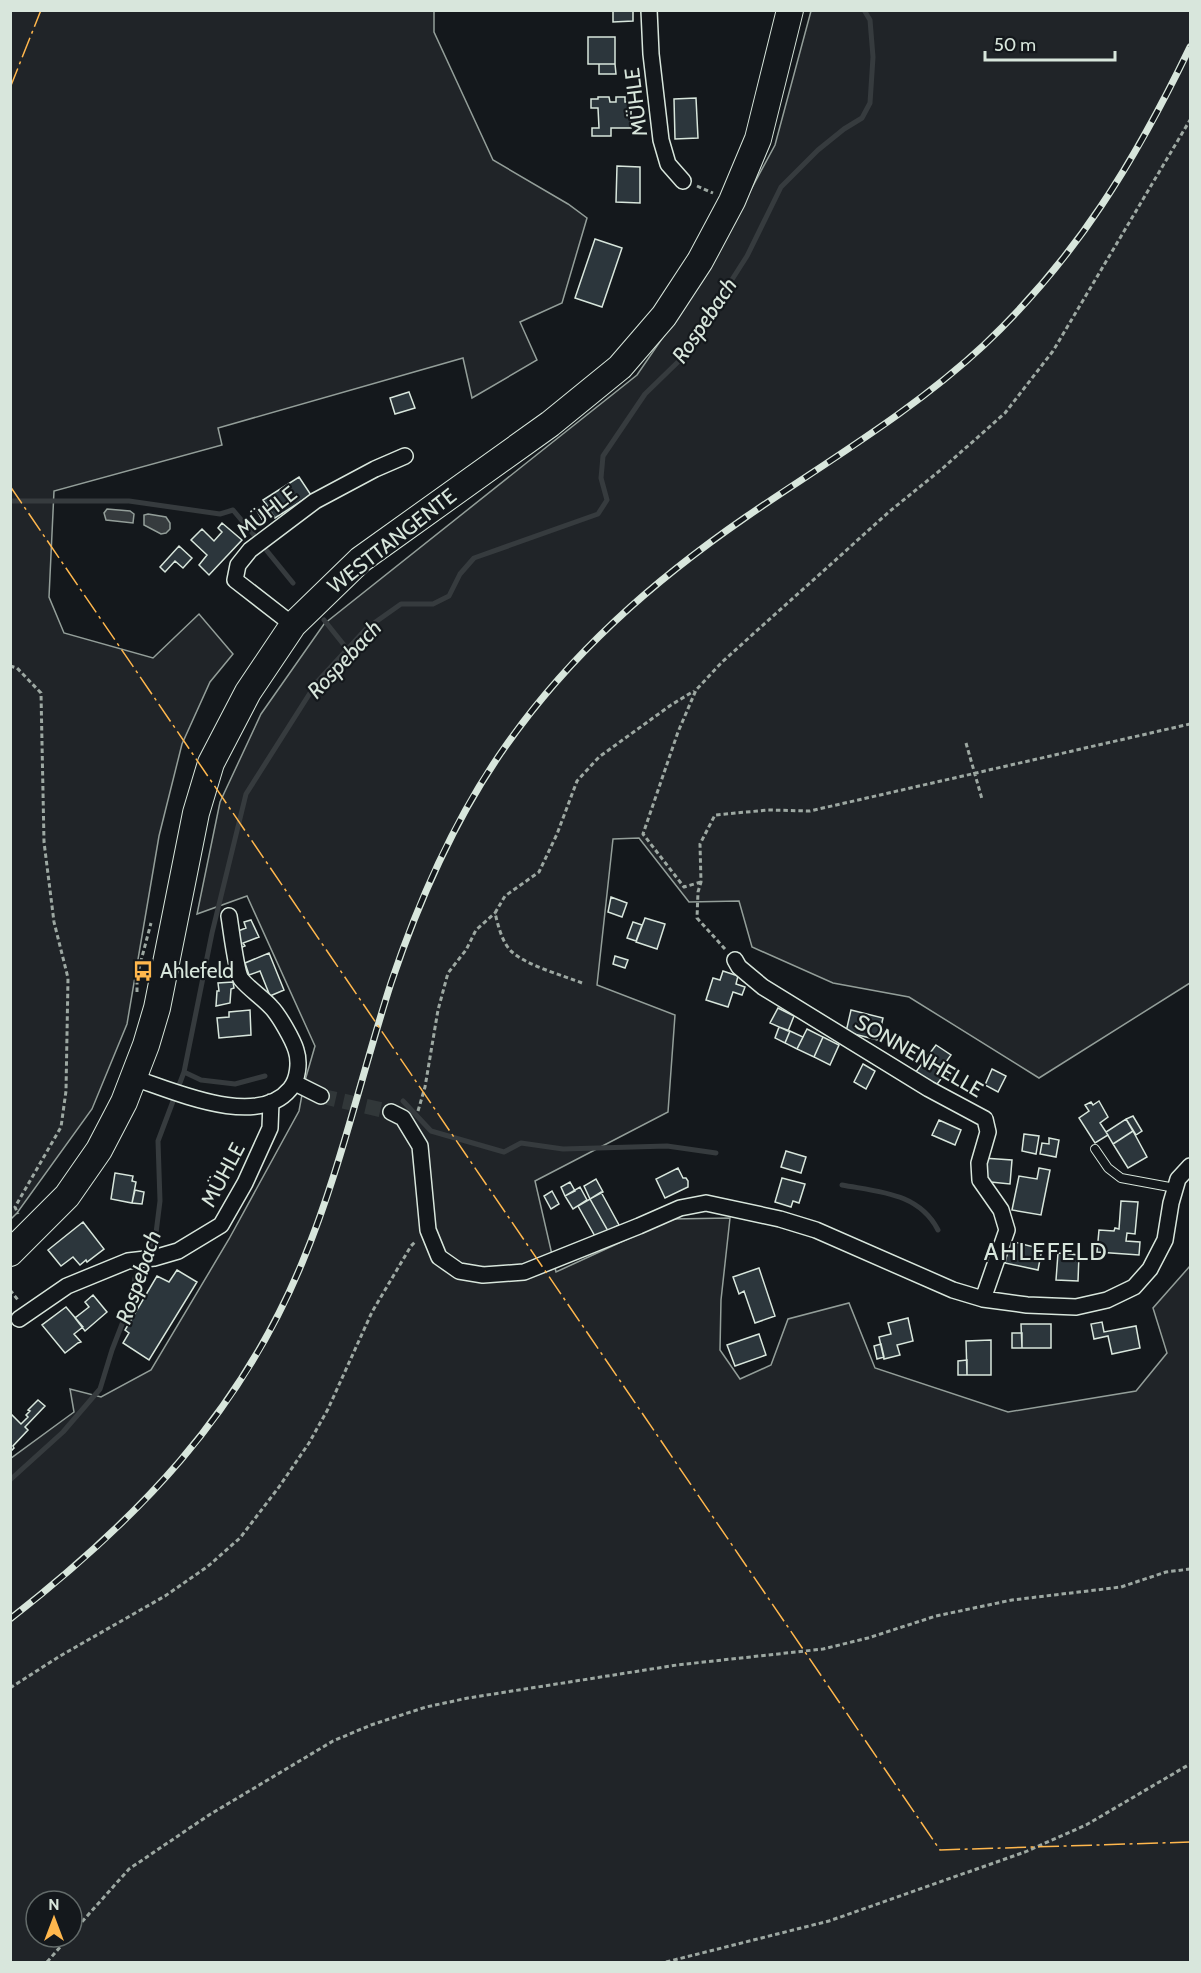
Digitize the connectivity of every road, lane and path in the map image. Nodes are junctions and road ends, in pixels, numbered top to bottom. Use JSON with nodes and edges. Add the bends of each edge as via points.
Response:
{"nodes":[{"id":1,"x":649,"y":10,"type":"edge"},
{"id":2,"x":790,"y":10,"type":"edge"},
{"id":3,"x":1191,"y":120,"type":"edge"},
{"id":4,"x":683,"y":181,"type":"dead end"},
{"id":5,"x":714,"y":194,"type":"dead end"},
{"id":6,"x":712,"y":200,"type":"dead end"},
{"id":7,"x":405,"y":456,"type":"dead end"},
{"id":8,"x":293,"y":625,"type":"junction"},
{"id":9,"x":10,"y":666,"type":"edge"},
{"id":10,"x":696,"y":690,"type":"junction"},
{"id":11,"x":1191,"y":724,"type":"edge"},
{"id":12,"x":966,"y":743,"type":"dead end"},
{"id":13,"x":975,"y":773,"type":"junction"},
{"id":14,"x":982,"y":799,"type":"dead end"},
{"id":15,"x":701,"y":882,"type":"junction"},
{"id":16,"x":495,"y":913,"type":"junction"},
{"id":17,"x":229,"y":916,"type":"dead end"},
{"id":18,"x":153,"y":918,"type":"dead end"},
{"id":19,"x":735,"y":960,"type":"joint"},
{"id":20,"x":582,"y":982,"type":"dead end"},
{"id":21,"x":138,"y":994,"type":"dead end"},
{"id":22,"x":134,"y":1078,"type":"junction"},
{"id":23,"x":295,"y":1083,"type":"junction"},
{"id":24,"x":321,"y":1096,"type":"tunnel mouth"},
{"id":25,"x":271,"y":1102,"type":"junction"},
{"id":26,"x":391,"y":1112,"type":"tunnel mouth"},
{"id":27,"x":412,"y":1129,"type":"junction"},
{"id":28,"x":1095,"y":1149,"type":"dead end"},
{"id":29,"x":1191,"y":1166,"type":"edge"},
{"id":30,"x":1175,"y":1188,"type":"junction"},
{"id":31,"x":22,"y":1220,"type":"dead end"},
{"id":32,"x":428,"y":1230,"type":"junction"},
{"id":33,"x":10,"y":1253,"type":"edge"},
{"id":34,"x":983,"y":1299,"type":"junction"},
{"id":35,"x":15,"y":1322,"type":"edge"},
{"id":36,"x":1191,"y":1569,"type":"edge"},
{"id":37,"x":10,"y":1688,"type":"edge"},
{"id":38,"x":1191,"y":1764,"type":"edge"},
{"id":39,"x":84,"y":1920,"type":"edge"},
{"id":40,"x":58,"y":1949,"type":"edge"},
{"id":41,"x":47,"y":1962,"type":"edge"},
{"id":42,"x":666,"y":1962,"type":"edge"}],
"edges":[{"from":1,"to":4,"type":"street","name":"MÜHLE","via":[[661,140],[669,164]]},
{"from":2,"to":8,"type":"main road","name":"WESTTANGENTE","via":[[758,139],[732,201],[664,316],[620,367],[550,424],[360,560]]},
{"from":3,"to":10,"type":"path","via":[[1053,351],[1005,413],[890,511]]},
{"from":5,"to":6,"type":"path"},
{"from":7,"to":8,"type":"street","name":"MÜHLE","via":[[315,501],[250,550],[238,565],[235,580]]},
{"from":8,"to":22,"type":"main road","name":"WESTTANGENTE","via":[[248,692],[211,763],[196,813],[157,1008]]},
{"from":9,"to":31,"type":"path","via":[[17,668],[40,693],[44,842],[54,922],[68,978],[66,1091],[61,1127],[15,1207]]},
{"from":10,"to":15,"type":"path","via":[[643,834],[684,887]]},
{"from":10,"to":16,"type":"path","via":[[599,758],[577,781],[539,872],[505,896]]},
{"from":11,"to":13,"type":"path"},
{"from":12,"to":13,"type":"path"},
{"from":13,"to":14,"type":"path"},
{"from":13,"to":15,"type":"path","via":[[810,811],[715,815],[700,844]]},
{"from":15,"to":19,"type":"path","via":[[697,918]]},
{"from":16,"to":20,"type":"path","via":[[511,952]]},
{"from":16,"to":27,"type":"path","via":[[476,930],[448,973],[425,1087]]},
{"from":17,"to":23,"type":"street","via":[[240,977],[273,1008],[296,1050]]},
{"from":18,"to":21,"type":"path","via":[[137,976]]},
{"from":19,"to":34,"type":"street","name":"SONNENHELLE","via":[[763,987],[928,1089],[985,1119],[988,1132],[979,1163],[980,1180],[1001,1210],[1007,1230]]},
{"from":22,"to":25,"type":"street","via":[[199,1100],[241,1108]]},
{"from":22,"to":33,"type":"main road","name":"WESTTANGENTE","via":[[99,1150],[73,1187]]},
{"from":23,"to":24,"type":"street"},
{"from":23,"to":25,"type":"street"},
{"from":25,"to":35,"type":"street","name":"MÜHLE","via":[[270,1128],[221,1225],[178,1251],[128,1262],[67,1286]]},
{"from":26,"to":27,"type":"street","via":[[404,1118]]},
{"from":27,"to":32,"type":"street","via":[[420,1146]]},
{"from":28,"to":30,"type":"lane","via":[[1108,1168],[1121,1178]]},
{"from":29,"to":30,"type":"street"},
{"from":30,"to":34,"type":"street","via":[[1166,1240],[1150,1269],[1134,1287],[1107,1300],[1076,1307]]},
{"from":32,"to":34,"type":"street","via":[[439,1257],[459,1271],[483,1275],[524,1272],[680,1208],[706,1203],[816,1230],[953,1290]]},
{"from":32,"to":37,"type":"path","via":[[411,1246],[372,1312],[309,1443],[240,1538],[165,1596]]},
{"from":36,"to":39,"type":"path","via":[[1166,1572],[1121,1587],[1012,1600],[936,1616],[823,1649],[677,1665],[426,1707],[333,1741],[209,1815],[129,1869]]},
{"from":38,"to":42,"type":"path","via":[[1086,1825],[1025,1852],[828,1921]]},
{"from":40,"to":41,"type":"path"}]}
